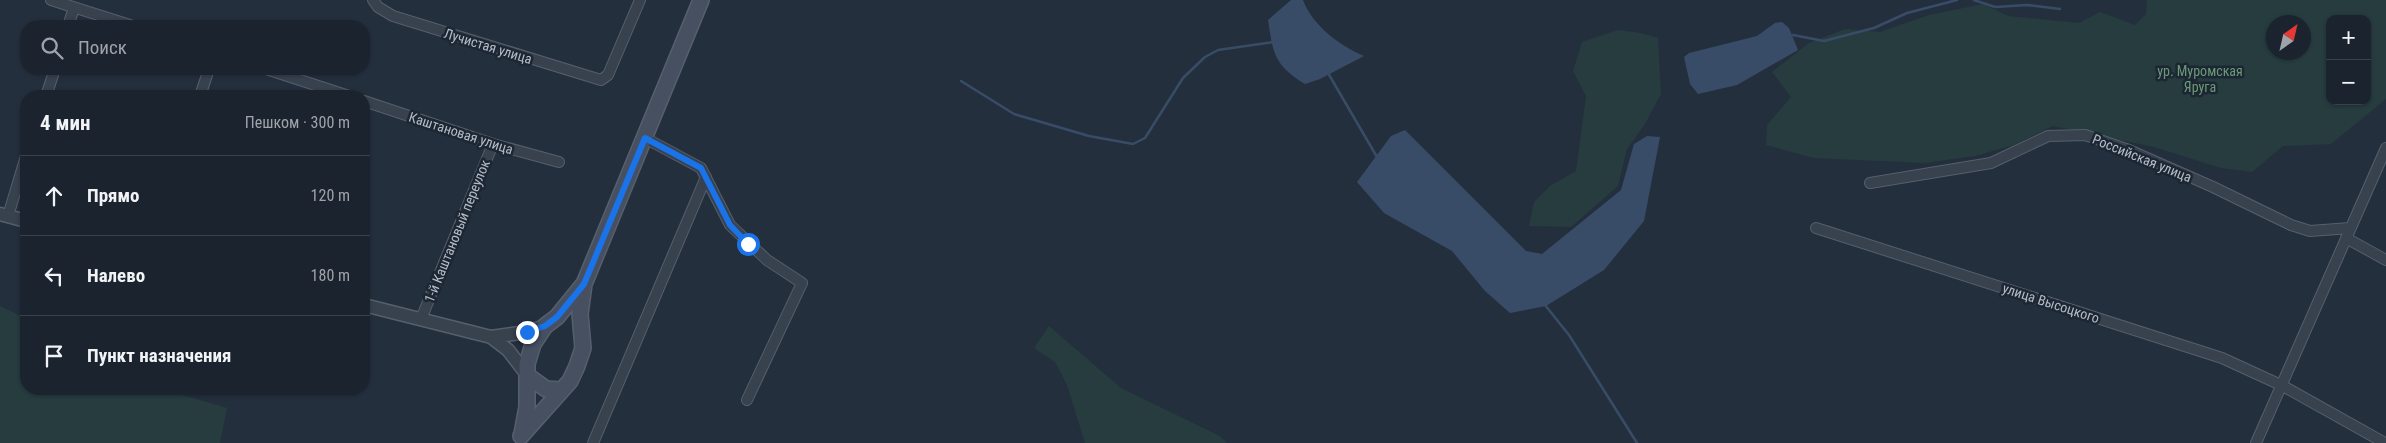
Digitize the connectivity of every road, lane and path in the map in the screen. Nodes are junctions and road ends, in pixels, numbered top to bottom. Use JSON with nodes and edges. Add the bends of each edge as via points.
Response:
{"nodes":[{"id":1,"x":52,"y":0,"type":"edge"},
{"id":2,"x":373,"y":0,"type":"edge"},
{"id":3,"x":640,"y":0,"type":"edge"},
{"id":4,"x":701,"y":0,"type":"edge"},
{"id":5,"x":74,"y":8,"type":"junction"},
{"id":6,"x":70,"y":20,"type":"edge"},
{"id":7,"x":113,"y":20,"type":"edge"},
{"id":8,"x":52,"y":75,"type":"edge"},
{"id":9,"x":207,"y":75,"type":"edge"},
{"id":10,"x":284,"y":75,"type":"edge"},
{"id":11,"x":48,"y":90,"type":"edge"},
{"id":12,"x":202,"y":90,"type":"edge"},
{"id":13,"x":331,"y":90,"type":"edge"},
{"id":14,"x":370,"y":103,"type":"edge"},
{"id":15,"x":645,"y":138,"type":"junction"},
{"id":16,"x":493,"y":144,"type":"junction"},
{"id":17,"x":2386,"y":148,"type":"edge"},
{"id":18,"x":559,"y":162,"type":"dead end"},
{"id":19,"x":20,"y":172,"type":"edge"},
{"id":20,"x":706,"y":177,"type":"junction"},
{"id":21,"x":1870,"y":183,"type":"dead end"},
{"id":22,"x":4,"y":215,"type":"edge"},
{"id":23,"x":20,"y":219,"type":"edge"},
{"id":24,"x":1816,"y":228,"type":"dead end"},
{"id":25,"x":2350,"y":228,"type":"junction"},
{"id":26,"x":2346,"y":238,"type":"junction"},
{"id":27,"x":2386,"y":260,"type":"edge"},
{"id":28,"x":584,"y":284,"type":"junction"},
{"id":29,"x":370,"y":305,"type":"edge"},
{"id":30,"x":421,"y":318,"type":"junction"},
{"id":31,"x":545,"y":326,"type":"junction"},
{"id":32,"x":582,"y":336,"type":"junction"},
{"id":33,"x":491,"y":337,"type":"junction"},
{"id":34,"x":528,"y":376,"type":"junction"},
{"id":35,"x":2283,"y":386,"type":"junction"},
{"id":36,"x":560,"y":390,"type":"junction"},
{"id":37,"x":747,"y":400,"type":"dead end"},
{"id":38,"x":520,"y":439,"type":"edge"},
{"id":39,"x":593,"y":443,"type":"edge"},
{"id":40,"x":2256,"y":443,"type":"edge"},
{"id":41,"x":2385,"y":443,"type":"edge"}],
"edges":[{"from":1,"to":5,"type":"street"},
{"from":2,"to":3,"type":"street","name":"Лучистая улица","via":[[393,16],[601,80],[608,76]]},
{"from":4,"to":15,"type":"main road"},
{"from":5,"to":6,"type":"street"},
{"from":5,"to":7,"type":"street"},
{"from":8,"to":11,"type":"street"},
{"from":9,"to":12,"type":"street"},
{"from":10,"to":13,"type":"street"},
{"from":14,"to":16,"type":"street","name":"Каштановая улица"},
{"from":15,"to":20,"type":"street","via":[[701,168]]},
{"from":15,"to":28,"type":"main road"},
{"from":16,"to":18,"type":"street","name":"Каштановая улица"},
{"from":16,"to":30,"type":"street","name":"1-й Каштановый переулок"},
{"from":17,"to":25,"type":"street"},
{"from":19,"to":22,"type":"street"},
{"from":20,"to":37,"type":"street","via":[[730,225],[767,260],[802,283]]},
{"from":20,"to":39,"type":"street"},
{"from":21,"to":25,"type":"street","name":"Российская улица","via":[[1991,163],[2048,136],[2085,135],[2213,187],[2291,225],[2310,231]]},
{"from":22,"to":23,"type":"street"},
{"from":24,"to":35,"type":"street","name":"улица Высоцкого","via":[[2222,358]]},
{"from":25,"to":26,"type":"street"},
{"from":26,"to":27,"type":"street"},
{"from":26,"to":35,"type":"street"},
{"from":28,"to":31,"type":"main road","via":[[557,317]]},
{"from":28,"to":32,"type":"main road","via":[[580,314]]},
{"from":29,"to":30,"type":"street"},
{"from":30,"to":33,"type":"street"},
{"from":31,"to":32,"type":"main road","via":[[565,322]]},
{"from":31,"to":33,"type":"street"},
{"from":31,"to":34,"type":"main road","via":[[536,338],[529,358]]},
{"from":32,"to":36,"type":"main road","via":[[583,348],[577,366],[570,381]]},
{"from":33,"to":34,"type":"street","via":[[508,350]]},
{"from":34,"to":36,"type":"main road","via":[[546,390]]},
{"from":34,"to":38,"type":"main road","via":[[527,407]]},
{"from":35,"to":40,"type":"street"},
{"from":35,"to":41,"type":"street","name":"улица Высоцкого"},
{"from":36,"to":38,"type":"main road"}]}
